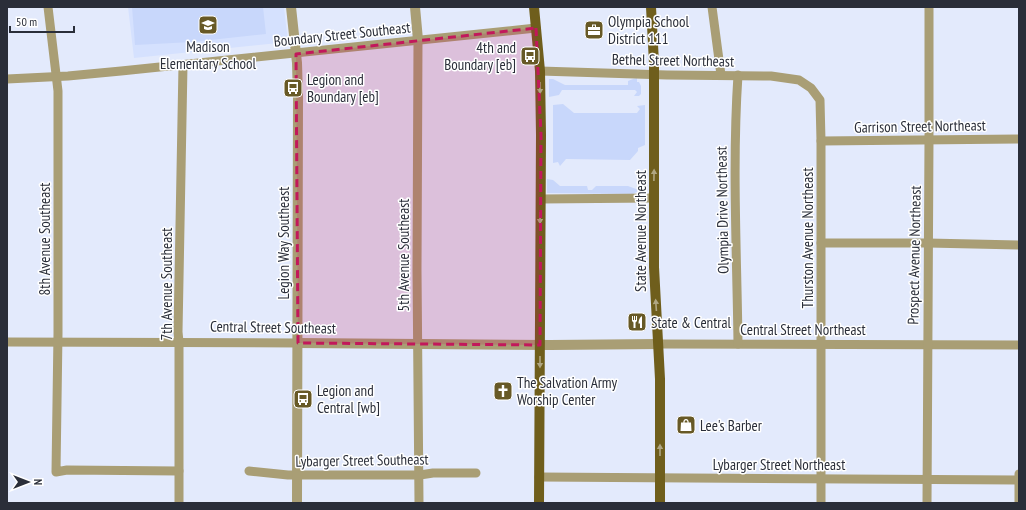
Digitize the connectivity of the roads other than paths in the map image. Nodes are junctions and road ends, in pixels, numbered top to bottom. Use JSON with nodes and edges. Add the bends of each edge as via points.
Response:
{"nodes":[{"id":1,"x":48,"y":7,"type":"edge"},
{"id":2,"x":291,"y":7,"type":"edge"},
{"id":3,"x":416,"y":7,"type":"edge"},
{"id":4,"x":534,"y":7,"type":"edge"},
{"id":5,"x":651,"y":7,"type":"edge"},
{"id":6,"x":712,"y":7,"type":"edge"},
{"id":7,"x":929,"y":7,"type":"edge"},
{"id":8,"x":536,"y":28,"type":"junction"},
{"id":9,"x":418,"y":40,"type":"junction"},
{"id":10,"x":296,"y":54,"type":"junction"},
{"id":11,"x":183,"y":65,"type":"junction"},
{"id":12,"x":540,"y":71,"type":"junction"},
{"id":13,"x":654,"y":75,"type":"junction"},
{"id":14,"x":721,"y":75,"type":"junction"},
{"id":15,"x":738,"y":76,"type":"junction"},
{"id":16,"x":56,"y":77,"type":"junction"},
{"id":17,"x":7,"y":79,"type":"edge"},
{"id":18,"x":805,"y":84,"type":"joint"},
{"id":19,"x":929,"y":139,"type":"junction"},
{"id":20,"x":1019,"y":139,"type":"edge"},
{"id":21,"x":821,"y":141,"type":"junction"},
{"id":22,"x":654,"y":198,"type":"junction"},
{"id":23,"x":540,"y":199,"type":"junction"},
{"id":24,"x":928,"y":243,"type":"junction"},
{"id":25,"x":821,"y":244,"type":"junction"},
{"id":26,"x":1019,"y":245,"type":"edge"},
{"id":27,"x":7,"y":342,"type":"edge"},
{"id":28,"x":57,"y":342,"type":"junction"},
{"id":29,"x":179,"y":342,"type":"junction"},
{"id":30,"x":298,"y":343,"type":"junction"},
{"id":31,"x":418,"y":344,"type":"junction"},
{"id":32,"x":658,"y":344,"type":"junction"},
{"id":33,"x":738,"y":344,"type":"junction"},
{"id":34,"x":821,"y":344,"type":"junction"},
{"id":35,"x":927,"y":344,"type":"junction"},
{"id":36,"x":540,"y":345,"type":"junction"},
{"id":37,"x":1019,"y":346,"type":"edge"},
{"id":38,"x":179,"y":471,"type":"junction"},
{"id":39,"x":249,"y":471,"type":"dead end"},
{"id":40,"x":476,"y":474,"type":"dead end"},
{"id":41,"x":1019,"y":474,"type":"edge"},
{"id":42,"x":297,"y":475,"type":"junction"},
{"id":43,"x":420,"y":475,"type":"junction"},
{"id":44,"x":539,"y":477,"type":"junction"},
{"id":45,"x":660,"y":478,"type":"junction"},
{"id":46,"x":821,"y":478,"type":"junction"},
{"id":47,"x":927,"y":479,"type":"junction"},
{"id":48,"x":1019,"y":480,"type":"edge"},
{"id":49,"x":179,"y":503,"type":"edge"},
{"id":50,"x":297,"y":503,"type":"edge"},
{"id":51,"x":419,"y":503,"type":"edge"},
{"id":52,"x":539,"y":503,"type":"edge"},
{"id":53,"x":660,"y":503,"type":"edge"},
{"id":54,"x":821,"y":503,"type":"edge"},
{"id":55,"x":927,"y":503,"type":"edge"},
{"id":56,"x":1019,"y":503,"type":"edge"}],
"edges":[{"from":1,"to":16,"type":"street","name":"8th Avenue Southeast"},
{"from":2,"to":10,"type":"street","name":"Legion Way Southeast"},
{"from":3,"to":9,"type":"street","name":"5th Avenue Southeast"},
{"from":4,"to":8,"type":"main road"},
{"from":5,"to":13,"type":"main road","name":"State Avenue Northeast"},
{"from":6,"to":14,"type":"street"},
{"from":7,"to":19,"type":"street","name":"Prospect Avenue Northeast"},
{"from":8,"to":9,"type":"street","name":"Boundary Street Southeast"},
{"from":8,"to":12,"type":"main road"},
{"from":9,"to":10,"type":"street","name":"Boundary Street Southeast"},
{"from":9,"to":31,"type":"street","name":"5th Avenue Southeast"},
{"from":10,"to":11,"type":"street","name":"Boundary Street Southeast"},
{"from":10,"to":30,"type":"street","name":"Legion Way Southeast"},
{"from":11,"to":16,"type":"street","name":"Boundary Street Southeast"},
{"from":11,"to":29,"type":"street","name":"7th Avenue Southeast"},
{"from":12,"to":13,"type":"street","name":"Bethel Street Northeast"},
{"from":12,"to":23,"type":"main road","one_way":true},
{"from":13,"to":14,"type":"street","name":"Bethel Street Northeast"},
{"from":22,"to":13,"type":"main road","name":"State Avenue Northeast","one_way":true},
{"from":14,"to":15,"type":"street","name":"Bethel Street Northeast"},
{"from":15,"to":18,"type":"street","name":"Bethel Street Northeast","via":[[771,76],[799,80]]},
{"from":15,"to":33,"type":"street","name":"Olympia Drive Northeast","via":[[735,150]]},
{"from":16,"to":17,"type":"street","name":"Boundary Street Southeast"},
{"from":16,"to":28,"type":"street","name":"8th Avenue Southeast"},
{"from":18,"to":21,"type":"street","name":"Thurston Avenue Northeast","via":[[820,100]]},
{"from":19,"to":20,"type":"street","name":"Garrison Street Northeast"},
{"from":19,"to":21,"type":"street","name":"Garrison Street Northeast"},
{"from":19,"to":24,"type":"street","name":"Prospect Avenue Northeast"},
{"from":21,"to":25,"type":"street","name":"Thurston Avenue Northeast"},
{"from":22,"to":23,"type":"street"},
{"from":32,"to":22,"type":"main road","name":"State Avenue Northeast","one_way":true,"via":[[654,288]]},
{"from":23,"to":36,"type":"main road","one_way":true},
{"from":24,"to":25,"type":"street"},
{"from":24,"to":26,"type":"street"},
{"from":24,"to":35,"type":"street","name":"Prospect Avenue Northeast"},
{"from":25,"to":34,"type":"street","name":"Thurston Avenue Northeast"},
{"from":27,"to":28,"type":"street","name":"Central Street Southeast"},
{"from":28,"to":29,"type":"street","name":"Central Street Southeast"},
{"from":28,"to":38,"type":"street","name":"8th Avenue Southeast","via":[[56,472]]},
{"from":29,"to":30,"type":"street","name":"Central Street Southeast"},
{"from":29,"to":38,"type":"street","name":"7th Avenue Southeast"},
{"from":30,"to":31,"type":"street","name":"Central Street Southeast"},
{"from":30,"to":42,"type":"street","name":"Legion Way Southeast"},
{"from":31,"to":36,"type":"street","name":"Central Street Southeast"},
{"from":31,"to":43,"type":"street","name":"5th Avenue Southeast"},
{"from":32,"to":33,"type":"street","name":"Central Street Northeast"},
{"from":32,"to":36,"type":"street","name":"Central Street Northeast"},
{"from":45,"to":32,"type":"main road","name":"State Avenue Northeast","one_way":true},
{"from":33,"to":34,"type":"street","name":"Central Street Northeast"},
{"from":34,"to":35,"type":"street","name":"Central Street Northeast"},
{"from":34,"to":46,"type":"street","name":"Thurston Avenue Northeast"},
{"from":35,"to":37,"type":"street","name":"Central Street Northeast"},
{"from":35,"to":47,"type":"street","name":"Prospect Avenue Northeast"},
{"from":36,"to":44,"type":"main road","one_way":true},
{"from":38,"to":49,"type":"street","name":"7th Avenue Southeast"},
{"from":39,"to":42,"type":"street","name":"Lybarger Street Southeast"},
{"from":40,"to":43,"type":"street","name":"Lybarger Street Southeast"},
{"from":41,"to":48,"type":"street"},
{"from":42,"to":43,"type":"street","name":"Lybarger Street Southeast"},
{"from":42,"to":50,"type":"street","name":"Legion Way Southeast"},
{"from":43,"to":51,"type":"street","name":"5th Avenue Southeast"},
{"from":44,"to":45,"type":"street","name":"Lybarger Street Northeast"},
{"from":44,"to":52,"type":"main road"},
{"from":45,"to":46,"type":"street","name":"Lybarger Street Northeast"},
{"from":45,"to":53,"type":"main road","name":"State Avenue Northeast"},
{"from":46,"to":47,"type":"street","name":"Lybarger Street Northeast"},
{"from":46,"to":54,"type":"street","name":"Thurston Avenue Northeast"},
{"from":47,"to":48,"type":"street","name":"Lybarger Street Northeast"},
{"from":47,"to":55,"type":"street","name":"Prospect Avenue Northeast"},
{"from":48,"to":56,"type":"street"}]}
